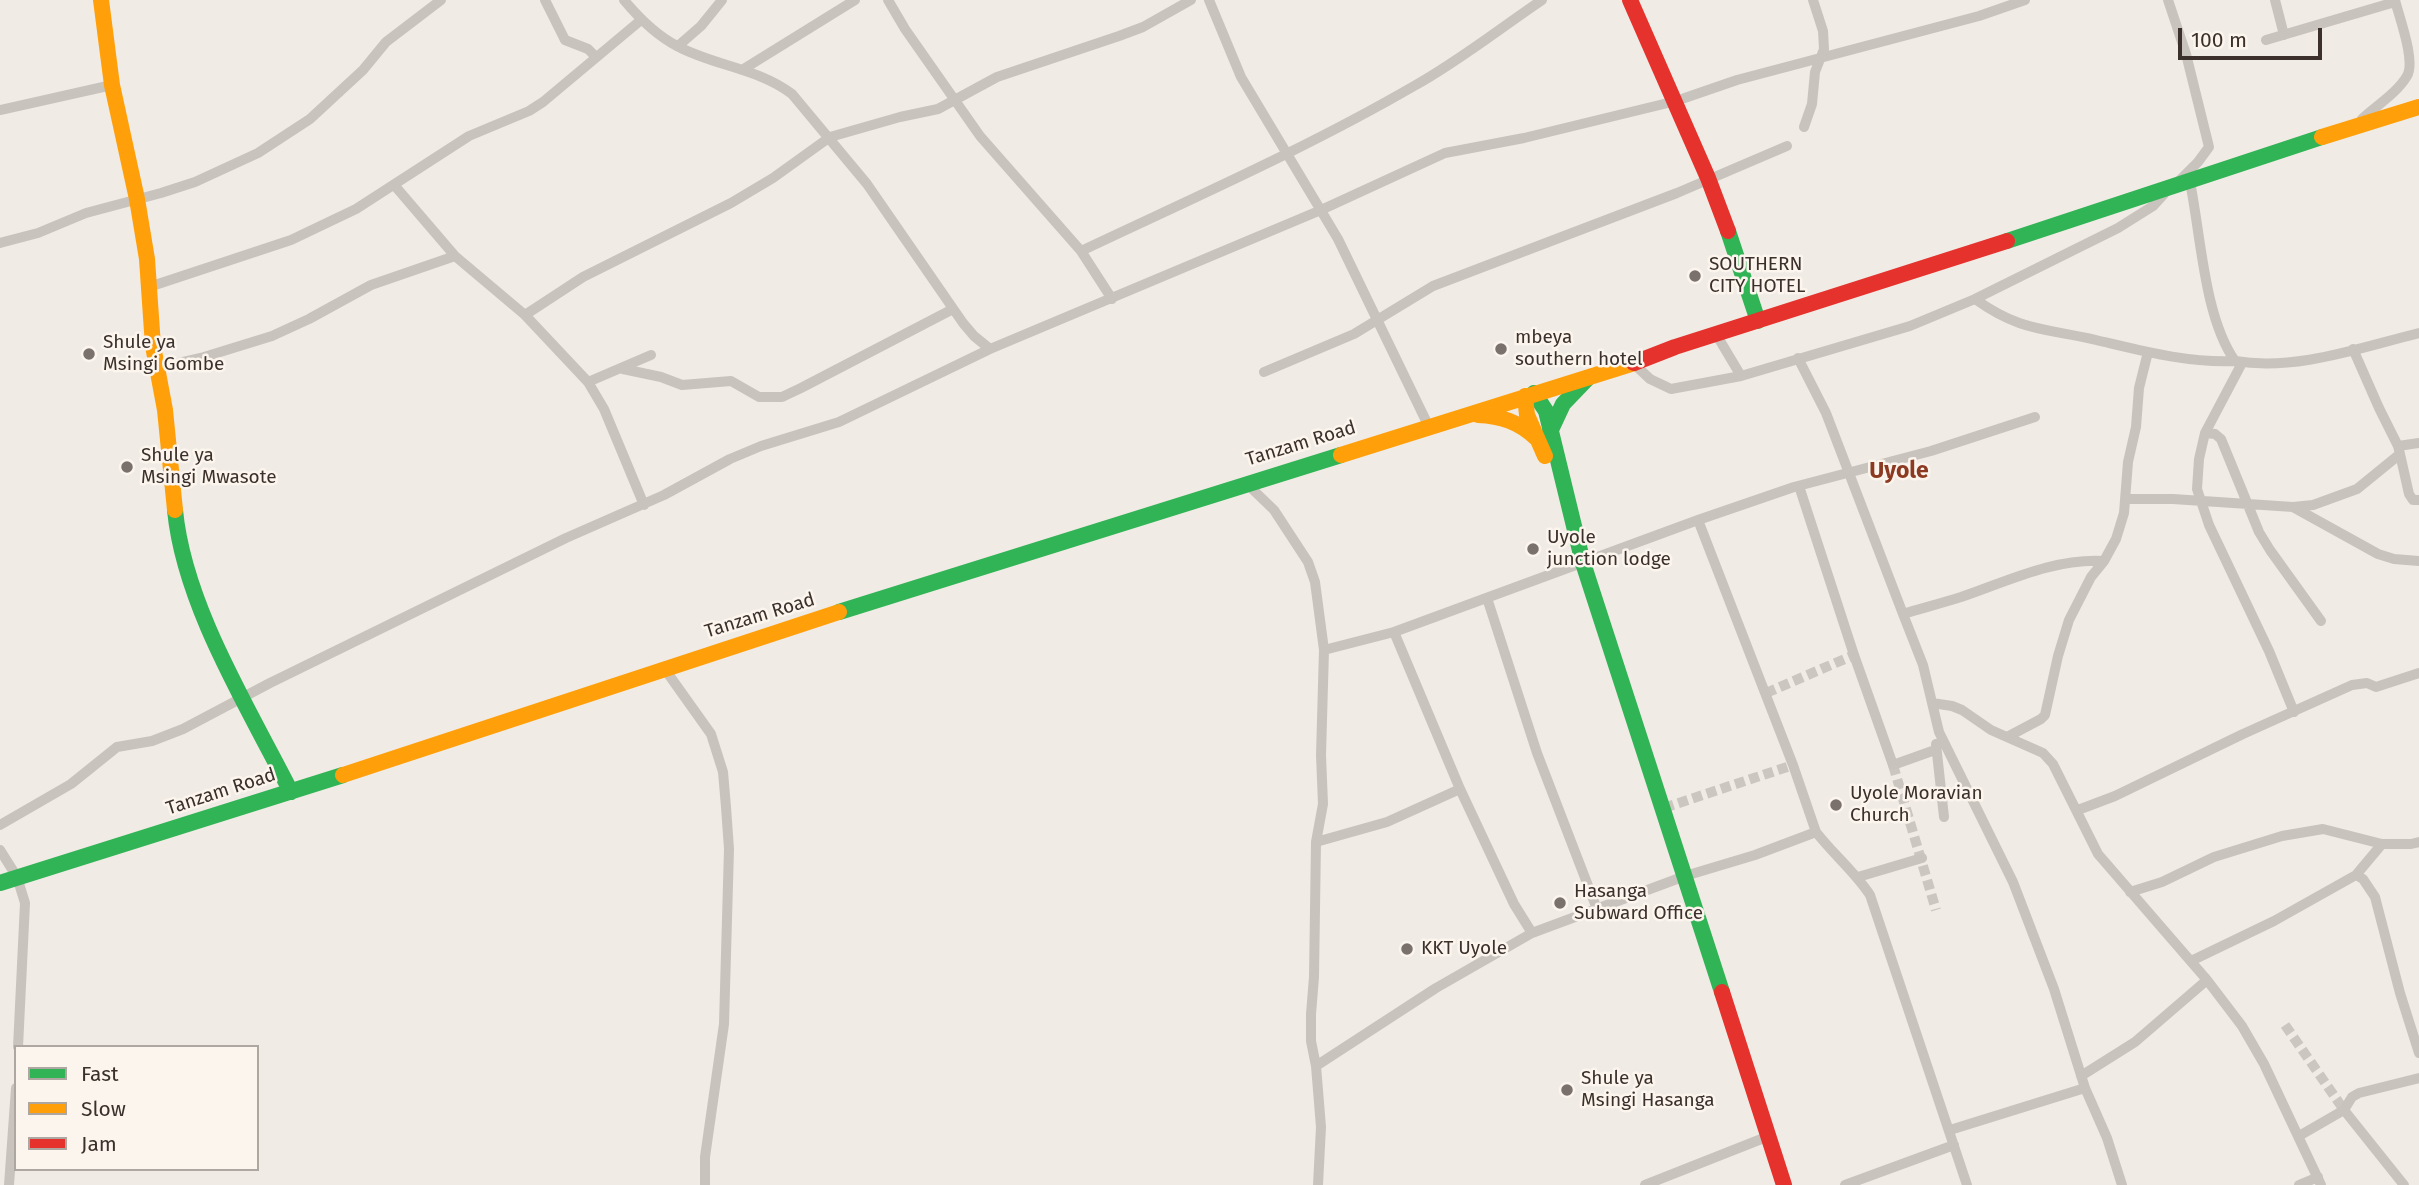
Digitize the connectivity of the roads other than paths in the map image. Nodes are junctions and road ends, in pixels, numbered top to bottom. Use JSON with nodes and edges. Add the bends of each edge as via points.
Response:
{"nodes":[{"id":1,"x":101,"y":0,"type":"edge"},
{"id":2,"x":441,"y":0,"type":"edge"},
{"id":3,"x":545,"y":0,"type":"edge"},
{"id":4,"x":624,"y":0,"type":"edge"},
{"id":5,"x":722,"y":0,"type":"edge"},
{"id":6,"x":855,"y":0,"type":"edge"},
{"id":7,"x":888,"y":0,"type":"edge"},
{"id":8,"x":1191,"y":0,"type":"edge"},
{"id":9,"x":1209,"y":0,"type":"edge"},
{"id":10,"x":1542,"y":0,"type":"edge"},
{"id":11,"x":1630,"y":0,"type":"edge"},
{"id":12,"x":1813,"y":0,"type":"edge"},
{"id":13,"x":2025,"y":0,"type":"edge"},
{"id":14,"x":2168,"y":0,"type":"edge"},
{"id":15,"x":2275,"y":0,"type":"edge"},
{"id":16,"x":2395,"y":1,"type":"edge"},
{"id":17,"x":641,"y":20,"type":"junction"},
{"id":18,"x":2284,"y":35,"type":"junction"},
{"id":19,"x":2266,"y":40,"type":"dead end"},
{"id":20,"x":678,"y":46,"type":"junction"},
{"id":21,"x":596,"y":57,"type":"junction"},
{"id":22,"x":1821,"y":58,"type":"junction"},
{"id":23,"x":742,"y":70,"type":"junction"},
{"id":24,"x":112,"y":85,"type":"junction"},
{"id":25,"x":956,"y":101,"type":"junction"},
{"id":26,"x":1676,"y":101,"type":"junction"},
{"id":27,"x":2419,"y":107,"type":"edge"},
{"id":28,"x":0,"y":110,"type":"edge"},
{"id":29,"x":2356,"y":125,"type":"junction"},
{"id":30,"x":1804,"y":127,"type":"dead end"},
{"id":31,"x":830,"y":136,"type":"junction"},
{"id":32,"x":1787,"y":146,"type":"dead end"},
{"id":33,"x":1288,"y":155,"type":"junction"},
{"id":34,"x":1708,"y":178,"type":"junction"},
{"id":35,"x":2177,"y":185,"type":"junction"},
{"id":36,"x":395,"y":186,"type":"junction"},
{"id":37,"x":137,"y":199,"type":"junction"},
{"id":38,"x":1321,"y":210,"type":"junction"},
{"id":39,"x":0,"y":243,"type":"edge"},
{"id":40,"x":1081,"y":251,"type":"junction"},
{"id":41,"x":454,"y":256,"type":"junction"},
{"id":42,"x":149,"y":287,"type":"junction"},
{"id":43,"x":1112,"y":299,"type":"junction"},
{"id":44,"x":1975,"y":299,"type":"junction"},
{"id":45,"x":953,"y":309,"type":"junction"},
{"id":46,"x":525,"y":315,"type":"junction"},
{"id":47,"x":1378,"y":321,"type":"junction"},
{"id":48,"x":1758,"y":321,"type":"junction"},
{"id":49,"x":2419,"y":333,"type":"edge"},
{"id":50,"x":1716,"y":334,"type":"junction"},
{"id":51,"x":990,"y":349,"type":"junction"},
{"id":52,"x":2353,"y":349,"type":"junction"},
{"id":53,"x":2148,"y":352,"type":"junction"},
{"id":54,"x":651,"y":355,"type":"dead end"},
{"id":55,"x":1798,"y":358,"type":"junction"},
{"id":56,"x":2238,"y":362,"type":"junction"},
{"id":57,"x":1633,"y":363,"type":"junction"},
{"id":58,"x":156,"y":368,"type":"junction"},
{"id":59,"x":623,"y":369,"type":"junction"},
{"id":60,"x":1264,"y":372,"type":"dead end"},
{"id":61,"x":1591,"y":376,"type":"junction"},
{"id":62,"x":1741,"y":376,"type":"junction"},
{"id":63,"x":588,"y":382,"type":"junction"},
{"id":64,"x":1530,"y":394,"type":"junction"},
{"id":65,"x":1466,"y":415,"type":"junction"},
{"id":66,"x":2035,"y":417,"type":"dead end"},
{"id":67,"x":1430,"y":427,"type":"junction"},
{"id":68,"x":2205,"y":432,"type":"junction"},
{"id":69,"x":1545,"y":438,"type":"junction"},
{"id":70,"x":2419,"y":443,"type":"edge"},
{"id":71,"x":2399,"y":450,"type":"junction"},
{"id":72,"x":1849,"y":473,"type":"junction"},
{"id":73,"x":1246,"y":483,"type":"junction"},
{"id":74,"x":1800,"y":486,"type":"junction"},
{"id":75,"x":2127,"y":499,"type":"junction"},
{"id":76,"x":2419,"y":500,"type":"edge"},
{"id":77,"x":2202,"y":502,"type":"junction"},
{"id":78,"x":2246,"y":503,"type":"junction"},
{"id":79,"x":644,"y":505,"type":"junction"},
{"id":80,"x":2293,"y":507,"type":"junction"},
{"id":81,"x":1698,"y":520,"type":"junction"},
{"id":82,"x":2104,"y":561,"type":"junction"},
{"id":83,"x":2419,"y":561,"type":"edge"},
{"id":84,"x":1583,"y":563,"type":"junction"},
{"id":85,"x":1487,"y":598,"type":"junction"},
{"id":86,"x":1903,"y":614,"type":"junction"},
{"id":87,"x":2321,"y":621,"type":"dead end"},
{"id":88,"x":1394,"y":632,"type":"junction"},
{"id":89,"x":1324,"y":650,"type":"junction"},
{"id":90,"x":664,"y":668,"type":"junction"},
{"id":91,"x":2419,"y":673,"type":"edge"},
{"id":92,"x":244,"y":696,"type":"junction"},
{"id":93,"x":1932,"y":703,"type":"junction"},
{"id":94,"x":2294,"y":712,"type":"junction"},
{"id":95,"x":1939,"y":732,"type":"junction"},
{"id":96,"x":2009,"y":736,"type":"junction"},
{"id":97,"x":1935,"y":750,"type":"junction"},
{"id":98,"x":1460,"y":789,"type":"junction"},
{"id":99,"x":290,"y":792,"type":"junction"},
{"id":100,"x":2078,"y":810,"type":"junction"},
{"id":101,"x":1944,"y":817,"type":"dead end"},
{"id":102,"x":0,"y":825,"type":"edge"},
{"id":103,"x":1816,"y":832,"type":"junction"},
{"id":104,"x":1316,"y":842,"type":"junction"},
{"id":105,"x":2419,"y":842,"type":"edge"},
{"id":106,"x":2382,"y":844,"type":"junction"},
{"id":107,"x":0,"y":850,"type":"edge"},
{"id":108,"x":1922,"y":858,"type":"dead end"},
{"id":109,"x":2356,"y":875,"type":"junction"},
{"id":110,"x":1685,"y":876,"type":"junction"},
{"id":111,"x":17,"y":877,"type":"junction"},
{"id":112,"x":1858,"y":877,"type":"junction"},
{"id":113,"x":0,"y":883,"type":"edge"},
{"id":114,"x":2130,"y":892,"type":"junction"},
{"id":115,"x":1597,"y":909,"type":"junction"},
{"id":116,"x":1532,"y":933,"type":"junction"},
{"id":117,"x":2191,"y":961,"type":"junction"},
{"id":118,"x":2207,"y":980,"type":"junction"},
{"id":119,"x":18,"y":1045,"type":"edge"},
{"id":120,"x":2419,"y":1054,"type":"edge"},
{"id":121,"x":1316,"y":1066,"type":"junction"},
{"id":122,"x":2081,"y":1076,"type":"junction"},
{"id":123,"x":2419,"y":1078,"type":"edge"},
{"id":124,"x":2084,"y":1088,"type":"junction"},
{"id":125,"x":2344,"y":1110,"type":"junction"},
{"id":126,"x":14,"y":1116,"type":"edge"},
{"id":127,"x":1950,"y":1130,"type":"junction"},
{"id":128,"x":1769,"y":1136,"type":"junction"},
{"id":129,"x":2299,"y":1136,"type":"junction"},
{"id":130,"x":1954,"y":1145,"type":"junction"},
{"id":131,"x":2319,"y":1181,"type":"edge"},
{"id":132,"x":9,"y":1185,"type":"edge"},
{"id":133,"x":705,"y":1185,"type":"edge"},
{"id":134,"x":1318,"y":1185,"type":"edge"},
{"id":135,"x":1645,"y":1185,"type":"edge"},
{"id":136,"x":1784,"y":1185,"type":"edge"},
{"id":137,"x":1845,"y":1185,"type":"edge"},
{"id":138,"x":1967,"y":1185,"type":"edge"},
{"id":139,"x":2122,"y":1185,"type":"edge"},
{"id":140,"x":2298,"y":1185,"type":"edge"},
{"id":141,"x":2404,"y":1185,"type":"edge"}],
"edges":[{"from":1,"to":24,"type":"main road"},
{"from":2,"to":37,"type":"street","via":[[386,42],[337,95],[287,135],[229,168]]},
{"from":3,"to":21,"type":"street","via":[[565,40]]},
{"from":4,"to":17,"type":"street"},
{"from":5,"to":20,"type":"street"},
{"from":6,"to":23,"type":"street"},
{"from":7,"to":25,"type":"street"},
{"from":8,"to":25,"type":"street","via":[[1143,27],[987,82]]},
{"from":9,"to":33,"type":"street","via":[[1241,77]]},
{"from":10,"to":33,"type":"street","via":[[1443,69]]},
{"from":11,"to":26,"type":"main road"},
{"from":12,"to":22,"type":"street","via":[[1823,31]]},
{"from":13,"to":22,"type":"street"},
{"from":14,"to":35,"type":"street","via":[[2209,147]]},
{"from":15,"to":18,"type":"street"},
{"from":16,"to":18,"type":"street"},
{"from":16,"to":29,"type":"street","via":[[2410,69],[2399,86]]},
{"from":17,"to":20,"type":"street"},
{"from":17,"to":21,"type":"street"},
{"from":18,"to":19,"type":"street"},
{"from":20,"to":23,"type":"street"},
{"from":21,"to":36,"type":"street","via":[[529,111],[469,136]]},
{"from":22,"to":26,"type":"street"},
{"from":22,"to":30,"type":"street"},
{"from":23,"to":31,"type":"street","via":[[779,84]]},
{"from":24,"to":28,"type":"street"},
{"from":24,"to":37,"type":"main road"},
{"from":25,"to":31,"type":"street"},
{"from":25,"to":40,"type":"street","via":[[980,136]]},
{"from":26,"to":34,"type":"main road"},
{"from":26,"to":38,"type":"street","via":[[1445,153]]},
{"from":27,"to":29,"type":"main road","name":"Tanzam Road"},
{"from":29,"to":35,"type":"main road","name":"Tanzam Road"},
{"from":31,"to":45,"type":"street"},
{"from":31,"to":46,"type":"street","via":[[731,204],[583,277]]},
{"from":32,"to":34,"type":"street"},
{"from":33,"to":38,"type":"street"},
{"from":33,"to":40,"type":"street"},
{"from":34,"to":47,"type":"street","via":[[1433,286]]},
{"from":34,"to":48,"type":"main road"},
{"from":35,"to":44,"type":"street","via":[[2134,219]]},
{"from":35,"to":48,"type":"main road","name":"Tanzam Road"},
{"from":35,"to":56,"type":"street","via":[[2225,347]]},
{"from":36,"to":41,"type":"street"},
{"from":36,"to":42,"type":"street","via":[[291,240]]},
{"from":37,"to":39,"type":"street"},
{"from":37,"to":42,"type":"main road"},
{"from":38,"to":43,"type":"street"},
{"from":38,"to":47,"type":"street"},
{"from":40,"to":43,"type":"street"},
{"from":41,"to":46,"type":"street"},
{"from":41,"to":58,"type":"street","via":[[371,285],[272,336]]},
{"from":42,"to":58,"type":"main road"},
{"from":43,"to":51,"type":"street"},
{"from":44,"to":53,"type":"street","via":[[2036,330]]},
{"from":44,"to":55,"type":"street","via":[[1910,326]]},
{"from":45,"to":51,"type":"street"},
{"from":45,"to":59,"type":"street","via":[[775,398],[755,396],[726,380],[681,385]]},
{"from":46,"to":63,"type":"street"},
{"from":47,"to":60,"type":"street"},
{"from":47,"to":67,"type":"street"},
{"from":48,"to":50,"type":"main road","name":"Tanzam Road"},
{"from":49,"to":52,"type":"street"},
{"from":50,"to":57,"type":"main road","name":"Tanzam Road"},
{"from":50,"to":62,"type":"street"},
{"from":51,"to":79,"type":"street","via":[[839,422],[739,455]]},
{"from":52,"to":56,"type":"street","via":[[2300,362]]},
{"from":52,"to":71,"type":"street"},
{"from":53,"to":56,"type":"street","via":[[2187,360]]},
{"from":53,"to":75,"type":"street","via":[[2128,462]]},
{"from":54,"to":59,"type":"street"},
{"from":55,"to":62,"type":"street"},
{"from":55,"to":72,"type":"street"},
{"from":56,"to":68,"type":"street"},
{"from":57,"to":61,"type":"main road","name":"Tanzam Road"},
{"from":57,"to":62,"type":"street","via":[[1650,379],[1671,389]]},
{"from":58,"to":92,"type":"main road","via":[[165,410],[177,533],[186,569]]},
{"from":59,"to":63,"type":"street"},
{"from":61,"to":64,"type":"main road","name":"Tanzam Road"},
{"from":61,"to":69,"type":"main road","via":[[1570,395]]},
{"from":63,"to":79,"type":"street"},
{"from":64,"to":65,"type":"main road","name":"Tanzam Road"},
{"from":64,"to":69,"type":"main road","via":[[1527,415]]},
{"from":65,"to":67,"type":"main road","name":"Tanzam Road"},
{"from":65,"to":69,"type":"main road","via":[[1505,417]]},
{"from":66,"to":72,"type":"street"},
{"from":67,"to":73,"type":"main road","name":"Tanzam Road"},
{"from":68,"to":77,"type":"street","via":[[2197,477]]},
{"from":68,"to":78,"type":"street","via":[[2221,439]]},
{"from":69,"to":84,"type":"main road","via":[[1570,507]]},
{"from":70,"to":71,"type":"street"},
{"from":71,"to":76,"type":"street","via":[[2409,494]]},
{"from":71,"to":80,"type":"street","via":[[2357,489]]},
{"from":72,"to":74,"type":"street"},
{"from":72,"to":86,"type":"street"},
{"from":73,"to":89,"type":"street","via":[[1274,510],[1308,562]]},
{"from":73,"to":90,"type":"main road","name":"Tanzam Road"},
{"from":74,"to":81,"type":"street"},
{"from":74,"to":97,"type":"street","via":[[1893,765]]},
{"from":75,"to":77,"type":"street"},
{"from":75,"to":82,"type":"street","via":[[2116,539]]},
{"from":77,"to":78,"type":"street"},
{"from":77,"to":94,"type":"street","via":[[2208,525]]},
{"from":78,"to":80,"type":"street"},
{"from":78,"to":87,"type":"street","via":[[2270,550]]},
{"from":79,"to":92,"type":"street","via":[[566,538]]},
{"from":80,"to":83,"type":"street","via":[[2378,554]]},
{"from":81,"to":84,"type":"street"},
{"from":81,"to":103,"type":"street"},
{"from":82,"to":86,"type":"street","via":[[2082,559],[2034,571]]},
{"from":82,"to":96,"type":"street","via":[[2069,620],[2045,715]]},
{"from":84,"to":85,"type":"street"},
{"from":84,"to":110,"type":"main road"},
{"from":85,"to":88,"type":"street"},
{"from":85,"to":115,"type":"street","via":[[1537,753]]},
{"from":86,"to":93,"type":"street"},
{"from":88,"to":89,"type":"street"},
{"from":88,"to":98,"type":"street"},
{"from":89,"to":104,"type":"street","via":[[1323,804]]},
{"from":90,"to":99,"type":"main road","name":"Tanzam Road"},
{"from":90,"to":133,"type":"street","via":[[710,734],[723,772],[726,807],[724,1024]]},
{"from":91,"to":94,"type":"street","via":[[2376,687],[2352,685]]},
{"from":92,"to":99,"type":"main road"},
{"from":92,"to":102,"type":"street","via":[[166,736],[117,747],[71,784]]},
{"from":93,"to":95,"type":"street"},
{"from":93,"to":96,"type":"street","via":[[1952,706]]},
{"from":94,"to":100,"type":"street"},
{"from":95,"to":97,"type":"street"},
{"from":95,"to":122,"type":"street","via":[[2013,882]]},
{"from":96,"to":100,"type":"street","via":[[2048,758]]},
{"from":97,"to":101,"type":"street"},
{"from":98,"to":104,"type":"street","via":[[1387,822]]},
{"from":98,"to":116,"type":"street"},
{"from":99,"to":111,"type":"main road","name":"Tanzam Road"},
{"from":100,"to":114,"type":"street","via":[[2098,854]]},
{"from":103,"to":110,"type":"street"},
{"from":103,"to":112,"type":"street"},
{"from":104,"to":121,"type":"street","via":[[1311,1014]]},
{"from":105,"to":106,"type":"street"},
{"from":106,"to":109,"type":"street"},
{"from":106,"to":114,"type":"street","via":[[2323,829],[2282,836],[2214,857]]},
{"from":107,"to":111,"type":"street"},
{"from":108,"to":112,"type":"street"},
{"from":109,"to":117,"type":"street"},
{"from":109,"to":120,"type":"street","via":[[2375,897]]},
{"from":110,"to":115,"type":"street"},
{"from":110,"to":128,"type":"main road"},
{"from":111,"to":113,"type":"main road","name":"Tanzam Road"},
{"from":111,"to":119,"type":"street","via":[[25,903]]},
{"from":112,"to":127,"type":"street","via":[[1870,895]]},
{"from":114,"to":117,"type":"street"},
{"from":115,"to":116,"type":"street"},
{"from":116,"to":121,"type":"street","via":[[1436,988]]},
{"from":117,"to":118,"type":"street"},
{"from":118,"to":122,"type":"street","via":[[2134,1042]]},
{"from":118,"to":129,"type":"street","via":[[2252,1042]]},
{"from":121,"to":134,"type":"street","via":[[1321,1127]]},
{"from":122,"to":124,"type":"street"},
{"from":123,"to":125,"type":"street","via":[[2360,1093]]},
{"from":124,"to":127,"type":"street"},
{"from":124,"to":139,"type":"street"},
{"from":125,"to":129,"type":"street"},
{"from":125,"to":141,"type":"street"},
{"from":126,"to":132,"type":"street"},
{"from":127,"to":130,"type":"street"},
{"from":128,"to":135,"type":"street"},
{"from":128,"to":136,"type":"main road"},
{"from":129,"to":131,"type":"street"},
{"from":130,"to":137,"type":"street"},
{"from":130,"to":138,"type":"street"},
{"from":131,"to":140,"type":"street"}]}
